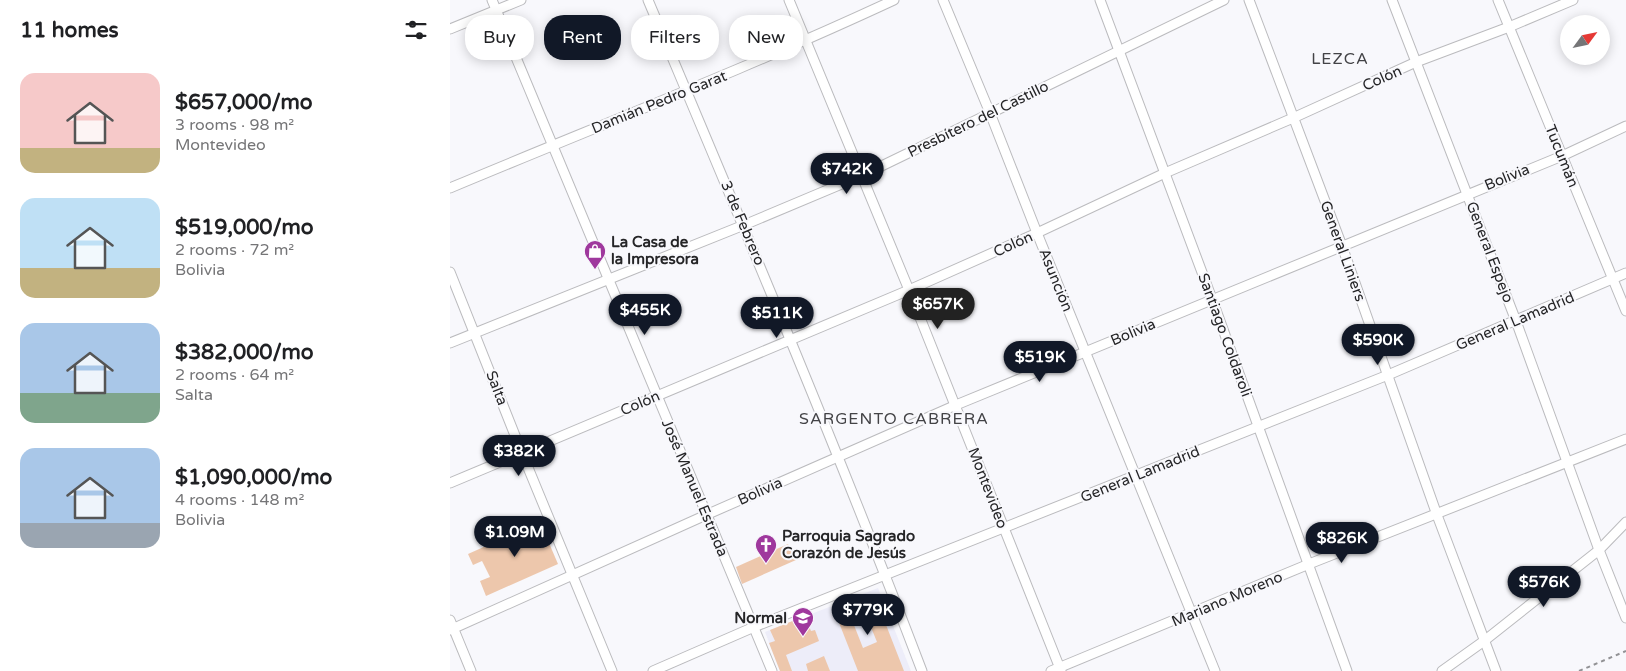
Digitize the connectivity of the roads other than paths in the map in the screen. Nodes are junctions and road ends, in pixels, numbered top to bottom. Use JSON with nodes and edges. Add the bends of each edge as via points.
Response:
{"nodes":[{"id":1,"x":492,"y":0,"type":"edge"},
{"id":2,"x":520,"y":0,"type":"edge"},
{"id":3,"x":648,"y":0,"type":"edge"},
{"id":4,"x":789,"y":0,"type":"edge"},
{"id":5,"x":894,"y":0,"type":"edge"},
{"id":6,"x":943,"y":0,"type":"edge"},
{"id":7,"x":1100,"y":0,"type":"edge"},
{"id":8,"x":1224,"y":0,"type":"edge"},
{"id":9,"x":1249,"y":0,"type":"edge"},
{"id":10,"x":1392,"y":0,"type":"edge"},
{"id":11,"x":1498,"y":0,"type":"edge"},
{"id":12,"x":1573,"y":0,"type":"edge"},
{"id":13,"x":496,"y":10,"type":"junction"},
{"id":14,"x":1509,"y":27,"type":"junction"},
{"id":15,"x":450,"y":29,"type":"edge"},
{"id":16,"x":806,"y":41,"type":"junction"},
{"id":17,"x":1120,"y":50,"type":"junction"},
{"id":18,"x":1416,"y":62,"type":"junction"},
{"id":19,"x":687,"y":91,"type":"junction"},
{"id":20,"x":990,"y":114,"type":"junction"},
{"id":21,"x":1292,"y":118,"type":"junction"},
{"id":22,"x":1626,"y":126,"type":"edge"},
{"id":23,"x":552,"y":145,"type":"junction"},
{"id":24,"x":1562,"y":156,"type":"junction"},
{"id":25,"x":1165,"y":173,"type":"junction"},
{"id":26,"x":863,"y":175,"type":"junction"},
{"id":27,"x":450,"y":188,"type":"edge"},
{"id":28,"x":1468,"y":193,"type":"junction"},
{"id":29,"x":744,"y":225,"type":"junction"},
{"id":30,"x":1037,"y":233,"type":"junction"},
{"id":31,"x":1342,"y":246,"type":"junction"},
{"id":32,"x":450,"y":272,"type":"edge"},
{"id":33,"x":1626,"y":273,"type":"edge"},
{"id":34,"x":608,"y":278,"type":"junction"},
{"id":35,"x":1613,"y":279,"type":"junction"},
{"id":36,"x":910,"y":290,"type":"junction"},
{"id":37,"x":1212,"y":299,"type":"junction"},
{"id":38,"x":1626,"y":311,"type":"edge"},
{"id":39,"x":1516,"y":321,"type":"junction"},
{"id":40,"x":475,"y":333,"type":"junction"},
{"id":41,"x":790,"y":340,"type":"junction"},
{"id":42,"x":450,"y":343,"type":"edge"},
{"id":43,"x":1086,"y":352,"type":"junction"},
{"id":44,"x":1388,"y":375,"type":"junction"},
{"id":45,"x":657,"y":396,"type":"junction"},
{"id":46,"x":956,"y":405,"type":"junction"},
{"id":47,"x":1259,"y":427,"type":"junction"},
{"id":48,"x":1626,"y":440,"type":"edge"},
{"id":49,"x":522,"y":453,"type":"junction"},
{"id":50,"x":839,"y":457,"type":"junction"},
{"id":51,"x":1568,"y":463,"type":"junction"},
{"id":52,"x":1136,"y":475,"type":"junction"},
{"id":53,"x":450,"y":483,"type":"edge"},
{"id":54,"x":706,"y":515,"type":"junction"},
{"id":55,"x":1437,"y":515,"type":"junction"},
{"id":56,"x":1626,"y":522,"type":"edge"},
{"id":57,"x":1004,"y":528,"type":"junction"},
{"id":58,"x":1599,"y":550,"type":"junction"},
{"id":59,"x":1309,"y":564,"type":"junction"},
{"id":60,"x":886,"y":575,"type":"junction"},
{"id":61,"x":573,"y":576,"type":"junction"},
{"id":62,"x":1192,"y":614,"type":"junction"},
{"id":63,"x":1626,"y":618,"type":"edge"},
{"id":64,"x":451,"y":626,"type":"edge"},
{"id":65,"x":754,"y":627,"type":"junction"},
{"id":66,"x":1484,"y":640,"type":"junction"},
{"id":67,"x":1057,"y":670,"type":"edge"},
{"id":68,"x":471,"y":671,"type":"edge"},
{"id":69,"x":612,"y":671,"type":"edge"},
{"id":70,"x":653,"y":671,"type":"edge"},
{"id":71,"x":772,"y":671,"type":"edge"},
{"id":72,"x":922,"y":671,"type":"edge"},
{"id":73,"x":1215,"y":671,"type":"edge"},
{"id":74,"x":1347,"y":671,"type":"edge"},
{"id":75,"x":1442,"y":671,"type":"edge"},
{"id":76,"x":1496,"y":671,"type":"edge"}],
"edges":[{"from":1,"to":13,"type":"street","name":"José Manuel Estrada"},
{"from":2,"to":13,"type":"street"},
{"from":3,"to":19,"type":"street","name":"3 de Febrero"},
{"from":4,"to":16,"type":"street","name":"Montevideo"},
{"from":5,"to":16,"type":"street","name":"Damián Pedro Garat"},
{"from":6,"to":20,"type":"street","name":"Asunción"},
{"from":7,"to":17,"type":"street","name":"Santiago Coldaroli"},
{"from":8,"to":17,"type":"street","name":"Presbítero del Castillo"},
{"from":9,"to":21,"type":"street","name":"General Liniers"},
{"from":10,"to":18,"type":"street","name":"General Espejo"},
{"from":11,"to":14,"type":"street","name":"Tucumán"},
{"from":12,"to":14,"type":"street","name":"Colón"},
{"from":13,"to":15,"type":"street"},
{"from":13,"to":23,"type":"street","name":"José Manuel Estrada"},
{"from":14,"to":18,"type":"street","name":"Colón"},
{"from":14,"to":24,"type":"street","name":"Tucumán"},
{"from":16,"to":19,"type":"street","name":"Damián Pedro Garat"},
{"from":16,"to":26,"type":"street","name":"Montevideo"},
{"from":17,"to":20,"type":"street","name":"Presbítero del Castillo"},
{"from":17,"to":25,"type":"street","name":"Santiago Coldaroli"},
{"from":18,"to":21,"type":"street","name":"Colón"},
{"from":18,"to":28,"type":"street","name":"General Espejo"},
{"from":19,"to":23,"type":"street","name":"Damián Pedro Garat"},
{"from":19,"to":29,"type":"street","name":"3 de Febrero"},
{"from":20,"to":26,"type":"street","name":"Presbítero del Castillo"},
{"from":20,"to":30,"type":"street","name":"Asunción"},
{"from":21,"to":25,"type":"street","name":"Colón"},
{"from":21,"to":31,"type":"street","name":"General Liniers"},
{"from":22,"to":24,"type":"street","name":"Bolivia"},
{"from":23,"to":27,"type":"street","name":"Damián Pedro Garat"},
{"from":23,"to":34,"type":"street","name":"José Manuel Estrada"},
{"from":24,"to":28,"type":"street","name":"Bolivia"},
{"from":24,"to":35,"type":"street","name":"Tucumán"},
{"from":25,"to":30,"type":"street","name":"Colón"},
{"from":25,"to":37,"type":"street","name":"Santiago Coldaroli"},
{"from":26,"to":29,"type":"street","name":"Presbítero del Castillo"},
{"from":26,"to":36,"type":"street","name":"Montevideo"},
{"from":28,"to":31,"type":"street","name":"Bolivia"},
{"from":28,"to":39,"type":"street","name":"General Espejo"},
{"from":29,"to":34,"type":"street","name":"Presbítero del Castillo"},
{"from":29,"to":41,"type":"street","name":"3 de Febrero"},
{"from":30,"to":36,"type":"street","name":"Colón"},
{"from":30,"to":43,"type":"street","name":"Asunción"},
{"from":31,"to":37,"type":"street","name":"Bolivia"},
{"from":31,"to":44,"type":"street","name":"General Liniers"},
{"from":32,"to":40,"type":"street","name":"Salta"},
{"from":33,"to":35,"type":"street","name":"General Lamadrid"},
{"from":34,"to":40,"type":"street","name":"Presbítero del Castillo"},
{"from":34,"to":45,"type":"street","name":"José Manuel Estrada"},
{"from":35,"to":38,"type":"street","name":"Tucumán"},
{"from":35,"to":39,"type":"street","name":"General Lamadrid"},
{"from":36,"to":41,"type":"street","name":"Colón"},
{"from":36,"to":46,"type":"street","name":"Montevideo"},
{"from":37,"to":43,"type":"street","name":"Bolivia"},
{"from":37,"to":47,"type":"street","name":"Santiago Coldaroli"},
{"from":39,"to":44,"type":"street","name":"General Lamadrid"},
{"from":39,"to":51,"type":"street","name":"General Espejo"},
{"from":40,"to":42,"type":"street","name":"Presbítero del Castillo"},
{"from":40,"to":49,"type":"street","name":"Salta"},
{"from":41,"to":45,"type":"street","name":"Colón"},
{"from":41,"to":50,"type":"street","name":"3 de Febrero"},
{"from":43,"to":46,"type":"street","name":"Bolivia"},
{"from":43,"to":52,"type":"street","name":"Asunción"},
{"from":44,"to":47,"type":"street","name":"General Lamadrid"},
{"from":44,"to":55,"type":"street","name":"General Liniers"},
{"from":45,"to":49,"type":"street","name":"Colón"},
{"from":45,"to":54,"type":"street","name":"José Manuel Estrada"},
{"from":46,"to":50,"type":"street","name":"Bolivia"},
{"from":46,"to":57,"type":"street","name":"Montevideo"},
{"from":47,"to":52,"type":"street","name":"General Lamadrid"},
{"from":47,"to":59,"type":"street","name":"Santiago Coldaroli"},
{"from":48,"to":51,"type":"street","name":"Mariano Moreno"},
{"from":49,"to":53,"type":"street","name":"Colón"},
{"from":49,"to":61,"type":"street","name":"Salta"},
{"from":50,"to":54,"type":"street","name":"Bolivia"},
{"from":50,"to":60,"type":"street","name":"3 de Febrero"},
{"from":51,"to":55,"type":"street","name":"Mariano Moreno"},
{"from":51,"to":58,"type":"street","name":"General Espejo"},
{"from":52,"to":57,"type":"street","name":"General Lamadrid"},
{"from":52,"to":62,"type":"street","name":"Asunción"},
{"from":54,"to":61,"type":"street","name":"Bolivia"},
{"from":54,"to":65,"type":"street","name":"José Manuel Estrada"},
{"from":55,"to":59,"type":"street","name":"Mariano Moreno"},
{"from":55,"to":66,"type":"street","name":"General Liniers"},
{"from":56,"to":58,"type":"street"},
{"from":57,"to":60,"type":"street","name":"General Lamadrid"},
{"from":57,"to":67,"type":"street","name":"Montevideo"},
{"from":58,"to":63,"type":"street","name":"General Espejo"},
{"from":58,"to":66,"type":"street"},
{"from":59,"to":62,"type":"street","name":"Mariano Moreno"},
{"from":59,"to":74,"type":"street","name":"Santiago Coldaroli"},
{"from":60,"to":65,"type":"street","name":"General Lamadrid"},
{"from":60,"to":72,"type":"street","name":"3 de Febrero"},
{"from":61,"to":64,"type":"street","name":"Bolivia"},
{"from":61,"to":69,"type":"street","name":"Salta"},
{"from":62,"to":67,"type":"street","name":"Mariano Moreno"},
{"from":62,"to":73,"type":"street","name":"Asunción"},
{"from":64,"to":68,"type":"street"},
{"from":65,"to":70,"type":"street","name":"General Lamadrid"},
{"from":65,"to":71,"type":"street","name":"José Manuel Estrada"},
{"from":66,"to":75,"type":"street"},
{"from":66,"to":76,"type":"street","name":"General Liniers"}]}
